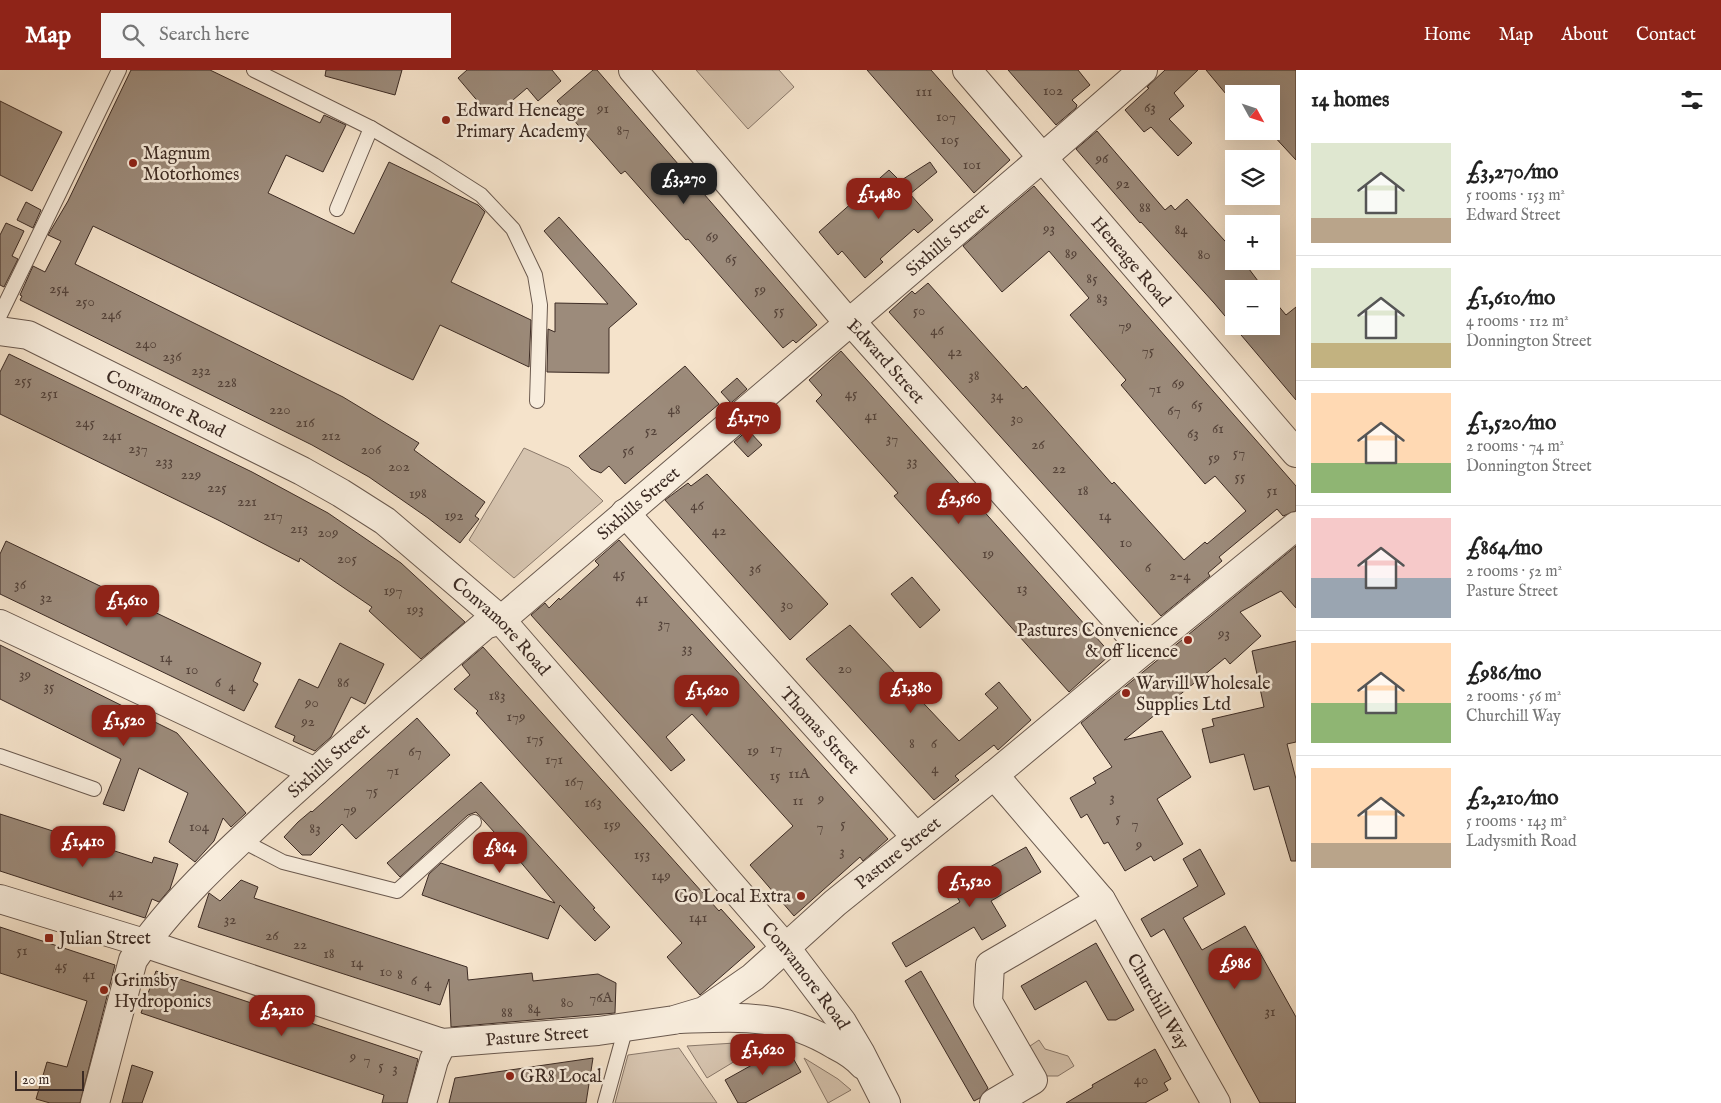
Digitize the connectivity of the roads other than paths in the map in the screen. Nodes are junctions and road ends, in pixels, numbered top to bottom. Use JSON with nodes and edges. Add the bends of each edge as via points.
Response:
{"nodes":[{"id":1,"x":119,"y":70,"type":"edge"},
{"id":2,"x":254,"y":70,"type":"edge"},
{"id":3,"x":633,"y":70,"type":"edge"},
{"id":4,"x":967,"y":70,"type":"edge"},
{"id":5,"x":1143,"y":70,"type":"edge"},
{"id":6,"x":371,"y":128,"type":"junction"},
{"id":7,"x":1043,"y":157,"type":"junction"},
{"id":8,"x":336,"y":208,"type":"dead end"},
{"id":9,"x":0,"y":315,"type":"edge"},
{"id":10,"x":851,"y":322,"type":"junction"},
{"id":11,"x":0,"y":331,"type":"edge"},
{"id":12,"x":537,"y":401,"type":"dead end"},
{"id":13,"x":1296,"y":453,"type":"edge"},
{"id":14,"x":625,"y":513,"type":"junction"},
{"id":15,"x":1296,"y":526,"type":"edge"},
{"id":16,"x":501,"y":620,"type":"junction"},
{"id":17,"x":0,"y":624,"type":"edge"},
{"id":18,"x":1144,"y":650,"type":"junction"},
{"id":19,"x":0,"y":756,"type":"edge"},
{"id":20,"x":315,"y":772,"type":"junction"},
{"id":21,"x":994,"y":775,"type":"junction"},
{"id":22,"x":94,"y":789,"type":"dead end"},
{"id":23,"x":474,"y":822,"type":"dead end"},
{"id":24,"x":916,"y":837,"type":"junction"},
{"id":25,"x":240,"y":840,"type":"junction"},
{"id":26,"x":0,"y":899,"type":"edge"},
{"id":27,"x":1101,"y":900,"type":"junction"},
{"id":28,"x":144,"y":943,"type":"junction"},
{"id":29,"x":786,"y":948,"type":"junction"},
{"id":30,"x":674,"y":1020,"type":"junction"},
{"id":31,"x":626,"y":1027,"type":"junction"},
{"id":32,"x":442,"y":1043,"type":"junction"},
{"id":33,"x":873,"y":1078,"type":"junction"},
{"id":34,"x":95,"y":1103,"type":"edge"},
{"id":35,"x":422,"y":1103,"type":"edge"},
{"id":36,"x":605,"y":1103,"type":"edge"},
{"id":37,"x":886,"y":1103,"type":"edge"},
{"id":38,"x":994,"y":1103,"type":"edge"},
{"id":39,"x":1216,"y":1103,"type":"edge"}],
"edges":[{"from":1,"to":9,"type":"lane"},
{"from":2,"to":6,"type":"lane"},
{"from":3,"to":10,"type":"street","name":"Edward Street"},
{"from":4,"to":7,"type":"street","name":"Heneage Road"},
{"from":5,"to":7,"type":"street","name":"Sixhills Street"},
{"from":6,"to":8,"type":"lane"},
{"from":6,"to":12,"type":"lane","via":[[481,195],[513,229],[535,276],[540,305]]},
{"from":7,"to":10,"type":"street","name":"Sixhills Street"},
{"from":7,"to":13,"type":"street","name":"Heneage Road"},
{"from":10,"to":14,"type":"street","name":"Sixhills Street"},
{"from":10,"to":18,"type":"street","name":"Edward Street"},
{"from":11,"to":16,"type":"street","name":"Convamore Road","via":[[28,335],[341,493],[385,521]]},
{"from":14,"to":16,"type":"street","name":"Sixhills Street"},
{"from":14,"to":24,"type":"street","name":"Thomas Street"},
{"from":15,"to":18,"type":"street","name":"Pasture Street"},
{"from":16,"to":20,"type":"street","name":"Sixhills Street","via":[[485,625]]},
{"from":16,"to":29,"type":"street","name":"Convamore Road"},
{"from":17,"to":20,"type":"street"},
{"from":18,"to":21,"type":"street","name":"Pasture Street"},
{"from":19,"to":22,"type":"lane"},
{"from":20,"to":25,"type":"street","name":"Sixhills Street"},
{"from":21,"to":24,"type":"street","name":"Pasture Street"},
{"from":21,"to":27,"type":"street","name":"Churchill Way"},
{"from":23,"to":25,"type":"lane","via":[[396,891],[283,862]]},
{"from":24,"to":29,"type":"street","name":"Pasture Street"},
{"from":25,"to":28,"type":"street","name":"Sixhills Street"},
{"from":26,"to":28,"type":"street"},
{"from":27,"to":38,"type":"street","via":[[990,965],[988,1002],[1033,1080]]},
{"from":27,"to":39,"type":"street","name":"Churchill Way"},
{"from":28,"to":32,"type":"street"},
{"from":28,"to":34,"type":"street","via":[[129,970]]},
{"from":29,"to":30,"type":"street","name":"Pasture Street","via":[[722,1000],[704,1011]]},
{"from":29,"to":33,"type":"street","name":"Convamore Road","via":[[842,1022]]},
{"from":30,"to":31,"type":"street","name":"Pasture Street"},
{"from":30,"to":33,"type":"street","name":"Convamore Road","via":[[741,1017],[791,1025],[848,1052]]},
{"from":31,"to":32,"type":"street","name":"Pasture Street"},
{"from":31,"to":36,"type":"lane"},
{"from":32,"to":35,"type":"street"},
{"from":33,"to":37,"type":"street","name":"Convamore Road"}]}
